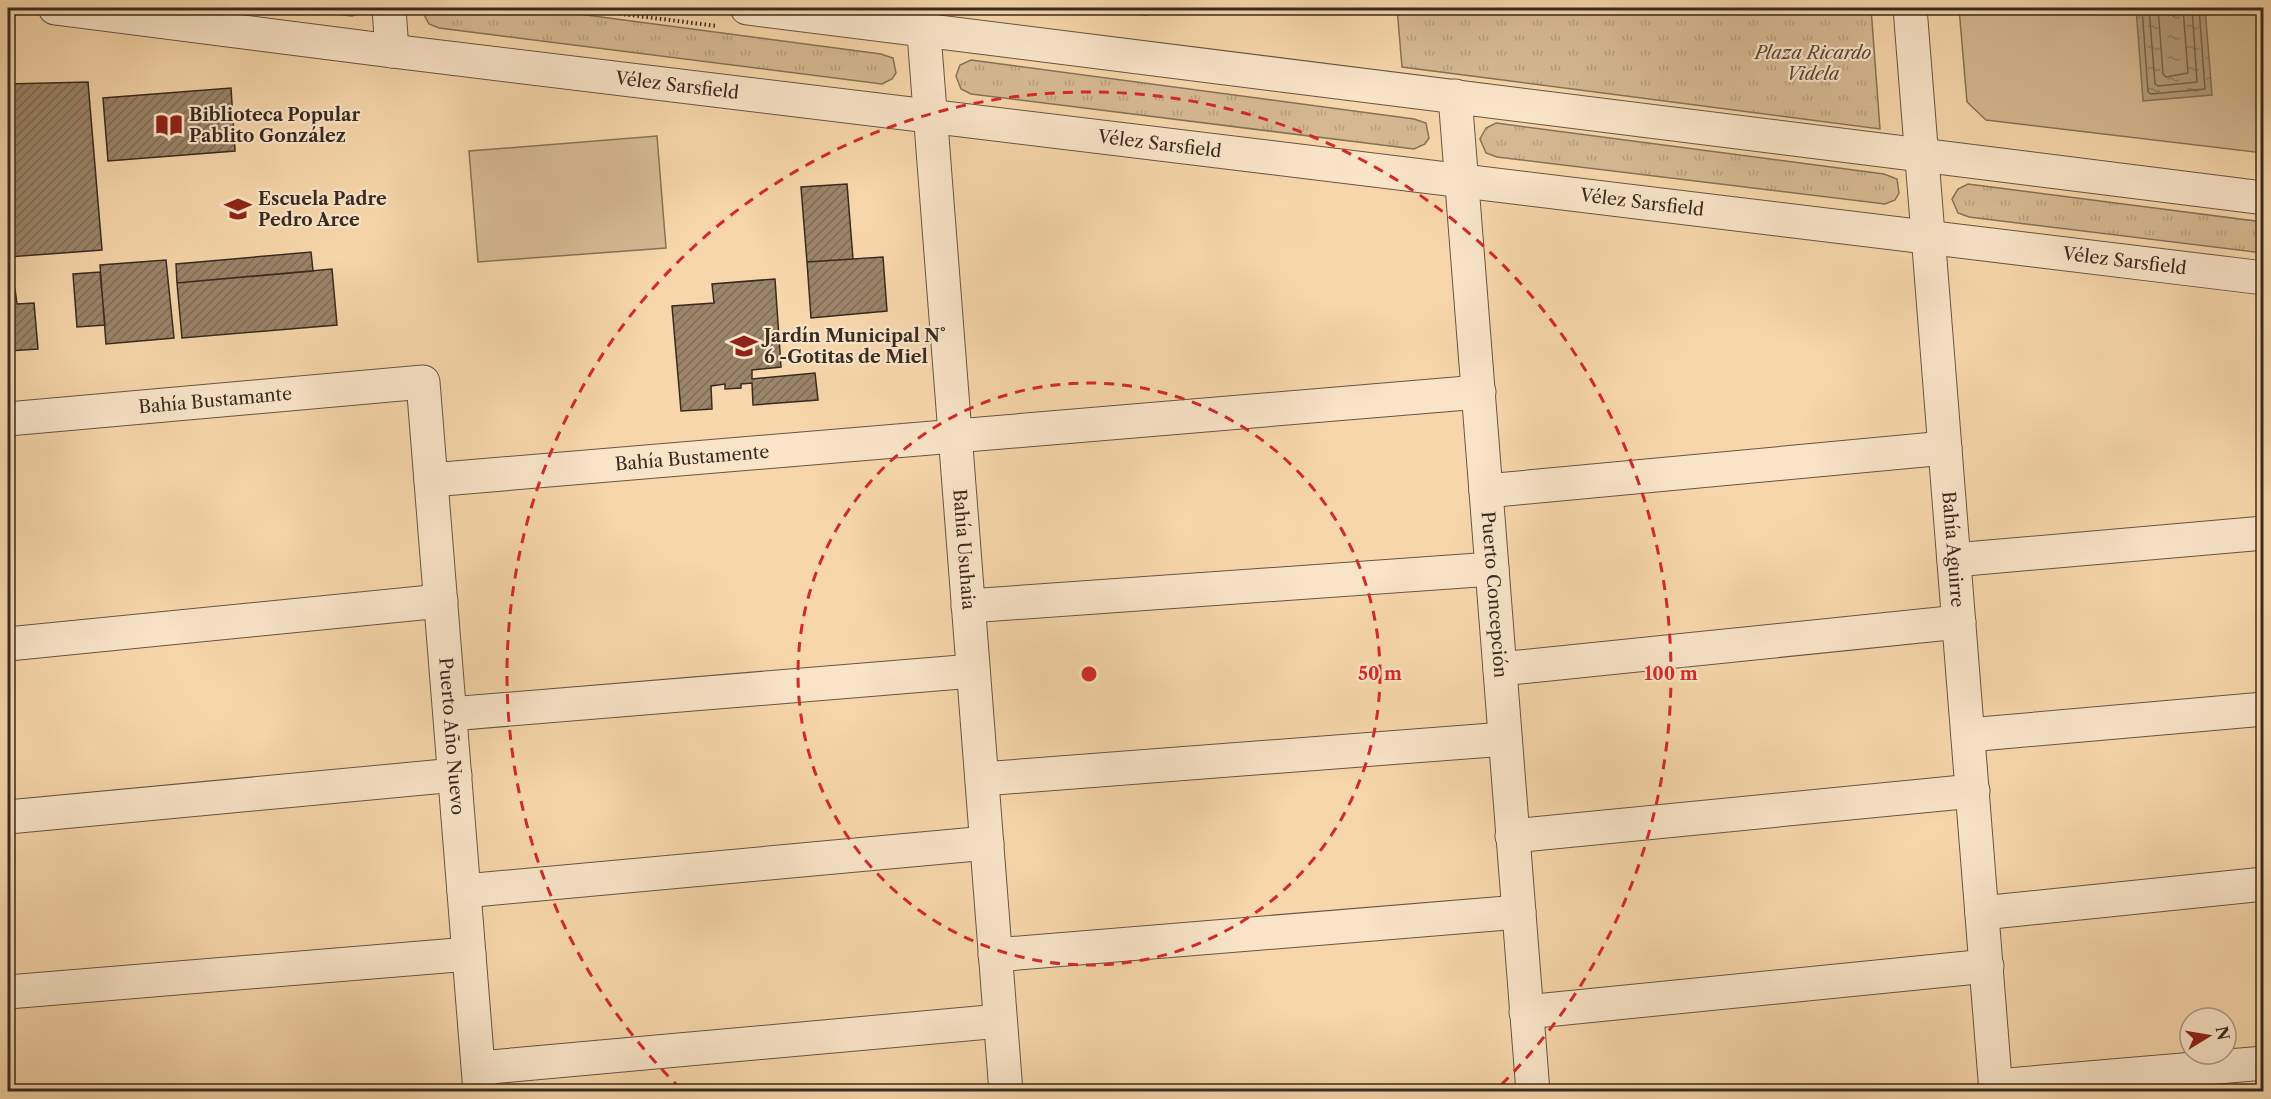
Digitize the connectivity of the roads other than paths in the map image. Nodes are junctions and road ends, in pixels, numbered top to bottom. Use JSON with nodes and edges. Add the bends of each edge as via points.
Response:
{"nodes":[{"id":1,"x":55,"y":8,"type":"edge"},
{"id":2,"x":389,"y":8,"type":"edge"},
{"id":3,"x":747,"y":8,"type":"edge"},
{"id":4,"x":1910,"y":8,"type":"edge"},
{"id":5,"x":922,"y":19,"type":"edge"},
{"id":6,"x":392,"y":51,"type":"junction"},
{"id":7,"x":1455,"y":96,"type":"junction"},
{"id":8,"x":930,"y":117,"type":"junction"},
{"id":9,"x":1922,"y":155,"type":"junction"},
{"id":10,"x":1462,"y":182,"type":"junction"},
{"id":11,"x":2264,"y":198,"type":"edge"},
{"id":12,"x":1929,"y":239,"type":"junction"},
{"id":13,"x":2264,"y":278,"type":"edge"},
{"id":14,"x":423,"y":382,"type":"joint"},
{"id":15,"x":1479,"y":392,"type":"junction"},
{"id":16,"x":8,"y":419,"type":"edge"},
{"id":17,"x":955,"y":434,"type":"junction"},
{"id":18,"x":1945,"y":448,"type":"junction"},
{"id":19,"x":431,"y":480,"type":"junction"},
{"id":20,"x":1486,"y":491,"type":"junction"},
{"id":21,"x":2264,"y":533,"type":"edge"},
{"id":22,"x":1954,"y":560,"type":"junction"},
{"id":23,"x":1492,"y":569,"type":"junction"},
{"id":24,"x":441,"y":602,"type":"junction"},
{"id":25,"x":968,"y":606,"type":"junction"},
{"id":26,"x":1959,"y":622,"type":"junction"},
{"id":27,"x":8,"y":644,"type":"edge"},
{"id":28,"x":1500,"y":669,"type":"junction"},
{"id":29,"x":973,"y":671,"type":"junction"},
{"id":30,"x":2264,"y":709,"type":"edge"},
{"id":31,"x":450,"y":714,"type":"junction"},
{"id":32,"x":1968,"y":735,"type":"junction"},
{"id":33,"x":1505,"y":739,"type":"junction"},
{"id":34,"x":455,"y":775,"type":"junction"},
{"id":35,"x":981,"y":779,"type":"junction"},
{"id":36,"x":1973,"y":791,"type":"junction"},
{"id":37,"x":8,"y":817,"type":"edge"},
{"id":38,"x":1512,"y":836,"type":"junction"},
{"id":39,"x":987,"y":843,"type":"junction"},
{"id":40,"x":2264,"y":884,"type":"edge"},
{"id":41,"x":465,"y":891,"type":"junction"},
{"id":42,"x":1519,"y":912,"type":"junction"},
{"id":43,"x":1982,"y":913,"type":"junction"},
{"id":44,"x":470,"y":954,"type":"junction"},
{"id":45,"x":995,"y":955,"type":"junction"},
{"id":46,"x":1987,"y":966,"type":"junction"},
{"id":47,"x":8,"y":992,"type":"edge"},
{"id":48,"x":1526,"y":1012,"type":"junction"},
{"id":49,"x":1000,"y":1021,"type":"junction"},
{"id":50,"x":2264,"y":1063,"type":"edge"},
{"id":51,"x":479,"y":1080,"type":"edge"},
{"id":52,"x":1996,"y":1089,"type":"edge"},
{"id":53,"x":1006,"y":1092,"type":"edge"},
{"id":54,"x":1533,"y":1092,"type":"edge"}],
"edges":[{"from":1,"to":6,"type":"street","name":"Vélez Sarsfield"},
{"from":2,"to":6,"type":"street"},
{"from":3,"to":5,"type":"street"},
{"from":4,"to":9,"type":"street","name":"Bahía Aguirre"},
{"from":5,"to":7,"type":"street"},
{"from":5,"to":8,"type":"street","name":"Bahía Usuhaia"},
{"from":6,"to":8,"type":"street","name":"Vélez Sarsfield"},
{"from":7,"to":9,"type":"street"},
{"from":7,"to":10,"type":"street","name":"Puerto Concepción"},
{"from":8,"to":10,"type":"street","name":"Vélez Sarsfield"},
{"from":8,"to":17,"type":"street","name":"Bahía Usuhaia"},
{"from":9,"to":11,"type":"street"},
{"from":9,"to":12,"type":"street","name":"Bahía Aguirre"},
{"from":10,"to":12,"type":"street","name":"Vélez Sarsfield"},
{"from":10,"to":15,"type":"street","name":"Puerto Concepción"},
{"from":12,"to":13,"type":"street","name":"Vélez Sarsfield"},
{"from":12,"to":18,"type":"street","name":"Bahía Aguirre"},
{"from":14,"to":16,"type":"street","name":"Bahía Bustamante"},
{"from":14,"to":19,"type":"street","name":"Puerto Año Nuevo"},
{"from":15,"to":17,"type":"street","name":"Bahía Bustamente"},
{"from":15,"to":20,"type":"street","name":"Puerto Concepción"},
{"from":17,"to":19,"type":"street","name":"Bahía Bustamente"},
{"from":17,"to":25,"type":"street","name":"Bahía Usuhaia"},
{"from":18,"to":20,"type":"street"},
{"from":18,"to":22,"type":"street","name":"Bahía Aguirre"},
{"from":19,"to":24,"type":"street","name":"Puerto Año Nuevo"},
{"from":20,"to":23,"type":"street","name":"Puerto Concepción"},
{"from":21,"to":22,"type":"street"},
{"from":22,"to":26,"type":"street","name":"Bahía Aguirre"},
{"from":23,"to":25,"type":"street"},
{"from":23,"to":28,"type":"street","name":"Puerto Concepción"},
{"from":24,"to":27,"type":"street"},
{"from":24,"to":31,"type":"street","name":"Puerto Año Nuevo"},
{"from":25,"to":29,"type":"street","name":"Bahía Usuhaia"},
{"from":26,"to":28,"type":"street"},
{"from":26,"to":32,"type":"street","name":"Bahía Aguirre"},
{"from":28,"to":33,"type":"street","name":"Puerto Concepción"},
{"from":29,"to":31,"type":"street"},
{"from":29,"to":35,"type":"street","name":"Bahía Usuhaia"},
{"from":30,"to":32,"type":"street"},
{"from":31,"to":34,"type":"street","name":"Puerto Año Nuevo"},
{"from":32,"to":36,"type":"street","name":"Bahía Aguirre"},
{"from":33,"to":35,"type":"street"},
{"from":33,"to":38,"type":"street","name":"Puerto Concepción"},
{"from":34,"to":37,"type":"street"},
{"from":34,"to":41,"type":"street","name":"Puerto Año Nuevo"},
{"from":35,"to":39,"type":"street","name":"Bahía Usuhaia"},
{"from":36,"to":38,"type":"street"},
{"from":36,"to":43,"type":"street","name":"Bahía Aguirre"},
{"from":38,"to":42,"type":"street","name":"Puerto Concepción"},
{"from":39,"to":41,"type":"street"},
{"from":39,"to":45,"type":"street","name":"Bahía Usuhaia"},
{"from":40,"to":43,"type":"street"},
{"from":41,"to":44,"type":"street","name":"Puerto Año Nuevo"},
{"from":42,"to":45,"type":"street"},
{"from":42,"to":48,"type":"street","name":"Puerto Concepción"},
{"from":43,"to":46,"type":"street","name":"Bahía Aguirre"},
{"from":44,"to":47,"type":"street"},
{"from":44,"to":51,"type":"street","name":"Puerto Año Nuevo"},
{"from":45,"to":49,"type":"street","name":"Bahía Usuhaia"},
{"from":46,"to":48,"type":"street"},
{"from":46,"to":52,"type":"street","name":"Bahía Aguirre"},
{"from":48,"to":54,"type":"street","name":"Puerto Concepción"},
{"from":49,"to":51,"type":"street"},
{"from":49,"to":53,"type":"street","name":"Bahía Usuhaia"},
{"from":50,"to":52,"type":"street"}]}
